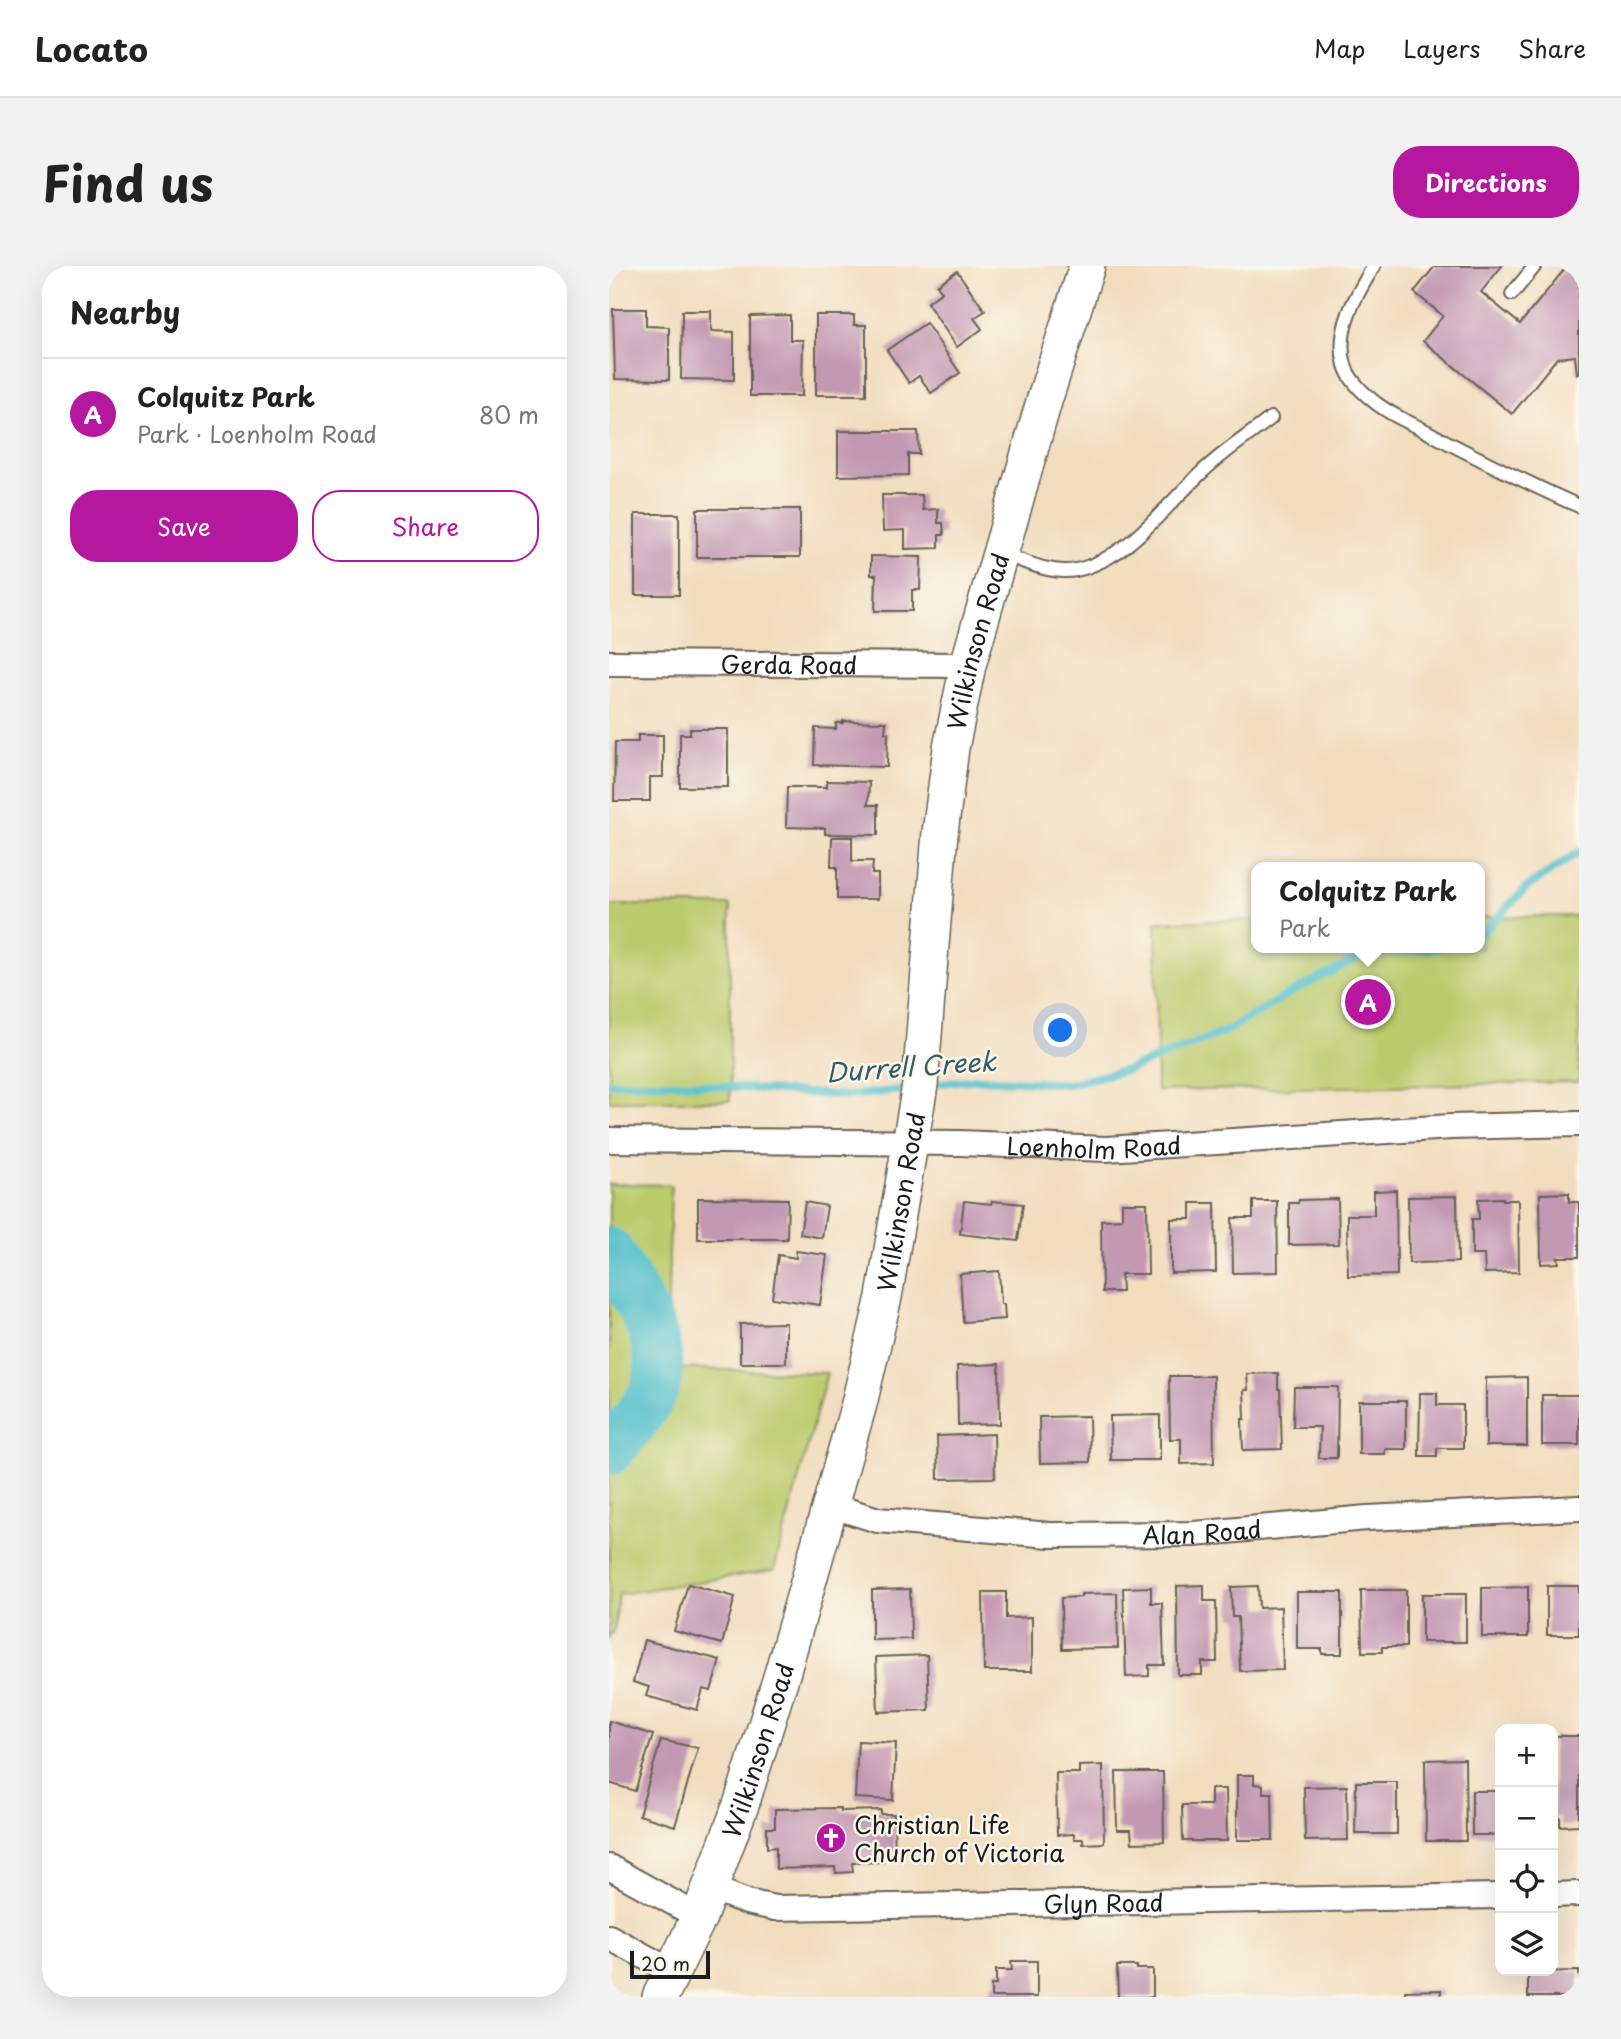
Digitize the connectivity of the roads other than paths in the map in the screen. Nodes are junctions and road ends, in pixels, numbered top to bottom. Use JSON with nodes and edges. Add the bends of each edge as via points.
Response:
{"nodes":[{"id":1,"x":1087,"y":266,"type":"edge"},
{"id":2,"x":1374,"y":266,"type":"edge"},
{"id":3,"x":1535,"y":266,"type":"edge"},
{"id":4,"x":1512,"y":294,"type":"dead end"},
{"id":5,"x":1271,"y":418,"type":"dead end"},
{"id":6,"x":1579,"y":506,"type":"edge"},
{"id":7,"x":1001,"y":553,"type":"junction"},
{"id":8,"x":609,"y":663,"type":"edge"},
{"id":9,"x":968,"y":665,"type":"junction"},
{"id":10,"x":1579,"y":1124,"type":"edge"},
{"id":11,"x":609,"y":1140,"type":"edge"},
{"id":12,"x":912,"y":1143,"type":"junction"},
{"id":13,"x":829,"y":1505,"type":"junction"},
{"id":14,"x":1579,"y":1507,"type":"edge"},
{"id":15,"x":609,"y":1867,"type":"edge"},
{"id":16,"x":1579,"y":1894,"type":"edge"},
{"id":17,"x":1558,"y":1895,"type":"edge"},
{"id":18,"x":1495,"y":1896,"type":"edge"},
{"id":19,"x":705,"y":1903,"type":"junction"},
{"id":20,"x":609,"y":1937,"type":"edge"},
{"id":21,"x":667,"y":1984,"type":"edge"}],
"edges":[{"from":1,"to":7,"type":"main road","name":"Wilkinson Road"},
{"from":2,"to":6,"type":"lane","via":[[1343,335],[1345,366],[1351,379],[1386,410]]},
{"from":3,"to":4,"type":"lane"},
{"from":5,"to":7,"type":"lane","via":[[1205,469],[1119,551],[1097,563],[1056,571]]},
{"from":7,"to":9,"type":"main road","name":"Wilkinson Road"},
{"from":8,"to":9,"type":"street","name":"Gerda Road"},
{"from":9,"to":12,"type":"main road","name":"Wilkinson Road","via":[[940,833]]},
{"from":10,"to":12,"type":"street","name":"Loenholm Road","via":[[1451,1127],[1106,1149]]},
{"from":11,"to":12,"type":"street","name":"Loenholm Road"},
{"from":12,"to":13,"type":"main road","name":"Wilkinson Road","via":[[884,1297]]},
{"from":13,"to":14,"type":"street","name":"Alan Road","via":[[878,1520],[1050,1535],[1194,1534],[1367,1518]]},
{"from":13,"to":19,"type":"main road","name":"Wilkinson Road","via":[[743,1802]]},
{"from":15,"to":19,"type":"street","name":"Glyn Road"},
{"from":16,"to":17,"type":"street"},
{"from":18,"to":19,"type":"street","name":"Glyn Road","via":[[775,1908],[747,1902]]},
{"from":19,"to":21,"type":"main road","name":"Wilkinson Road"},
{"from":20,"to":21,"type":"street"}]}
